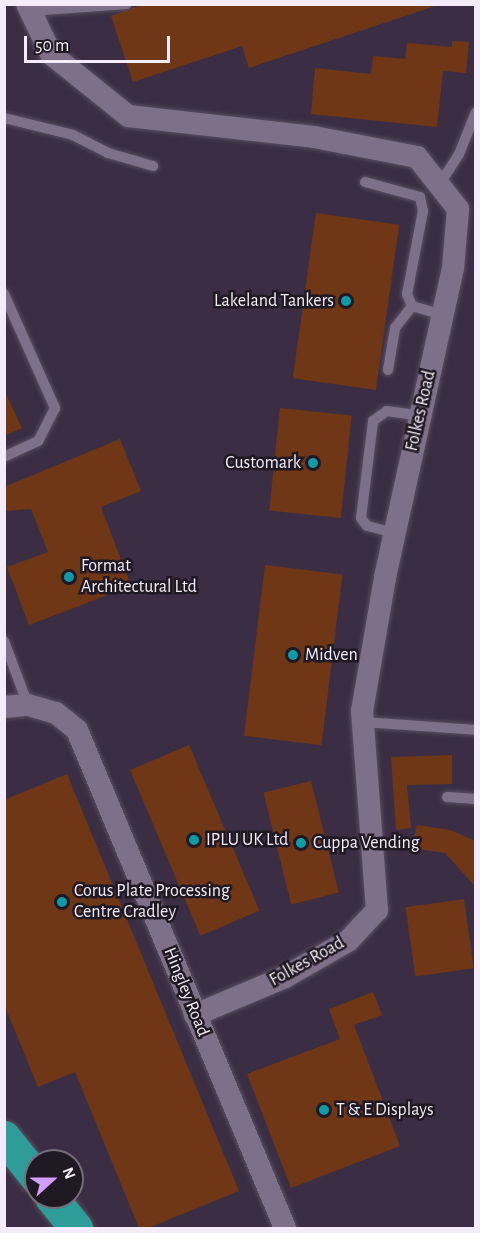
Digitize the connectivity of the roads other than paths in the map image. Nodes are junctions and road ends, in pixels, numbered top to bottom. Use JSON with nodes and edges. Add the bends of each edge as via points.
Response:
{"nodes":[{"id":1,"x":127,"y":4,"type":"edge"},
{"id":2,"x":28,"y":8,"type":"edge"},
{"id":3,"x":476,"y":112,"type":"edge"},
{"id":4,"x":4,"y":118,"type":"edge"},
{"id":5,"x":153,"y":166,"type":"dead end"},
{"id":6,"x":365,"y":182,"type":"dead end"},
{"id":7,"x":439,"y":185,"type":"junction"},
{"id":8,"x":4,"y":294,"type":"edge"},
{"id":9,"x":412,"y":306,"type":"junction"},
{"id":10,"x":443,"y":315,"type":"junction"},
{"id":11,"x":388,"y":370,"type":"dead end"},
{"id":12,"x":420,"y":416,"type":"junction"},
{"id":13,"x":4,"y":457,"type":"edge"},
{"id":14,"x":394,"y":533,"type":"junction"},
{"id":15,"x":4,"y":641,"type":"edge"},
{"id":16,"x":28,"y":705,"type":"junction"},
{"id":17,"x":4,"y":707,"type":"edge"},
{"id":18,"x":363,"y":722,"type":"junction"},
{"id":19,"x":475,"y":730,"type":"edge"},
{"id":20,"x":447,"y":797,"type":"dead end"},
{"id":21,"x":476,"y":799,"type":"edge"},
{"id":22,"x":195,"y":1015,"type":"junction"},
{"id":23,"x":61,"y":1209,"type":"edge"},
{"id":24,"x":76,"y":1228,"type":"edge"},
{"id":25,"x":285,"y":1228,"type":"edge"}],
"edges":[{"from":1,"to":2,"type":"lane"},
{"from":2,"to":7,"type":"street","name":"Folkes Road","via":[[51,54],[128,116],[314,137],[417,157]]},
{"from":3,"to":7,"type":"lane","via":[[459,154]]},
{"from":4,"to":5,"type":"lane","via":[[74,135],[108,153]]},
{"from":6,"to":9,"type":"lane","via":[[420,198],[423,211],[407,294]]},
{"from":7,"to":10,"type":"street","name":"Folkes Road","via":[[458,209]]},
{"from":8,"to":13,"type":"lane","via":[[55,408],[38,441]]},
{"from":9,"to":10,"type":"lane"},
{"from":9,"to":11,"type":"lane","via":[[395,328]]},
{"from":10,"to":12,"type":"street","name":"Folkes Road"},
{"from":12,"to":14,"type":"street","name":"Folkes Road"},
{"from":12,"to":14,"type":"lane","via":[[387,411],[373,421],[361,519],[367,526]]},
{"from":14,"to":18,"type":"street","name":"Folkes Road"},
{"from":15,"to":16,"type":"lane"},
{"from":16,"to":17,"type":"street","name":"Hingley Road"},
{"from":16,"to":22,"type":"street","name":"Hingley Road","via":[[56,713],[77,730]]},
{"from":18,"to":19,"type":"lane"},
{"from":18,"to":22,"type":"street","name":"Folkes Road","via":[[378,910],[348,941],[285,977]]},
{"from":20,"to":21,"type":"lane"},
{"from":22,"to":25,"type":"street","name":"Hingley Road"},
{"from":23,"to":24,"type":"highway"}]}
